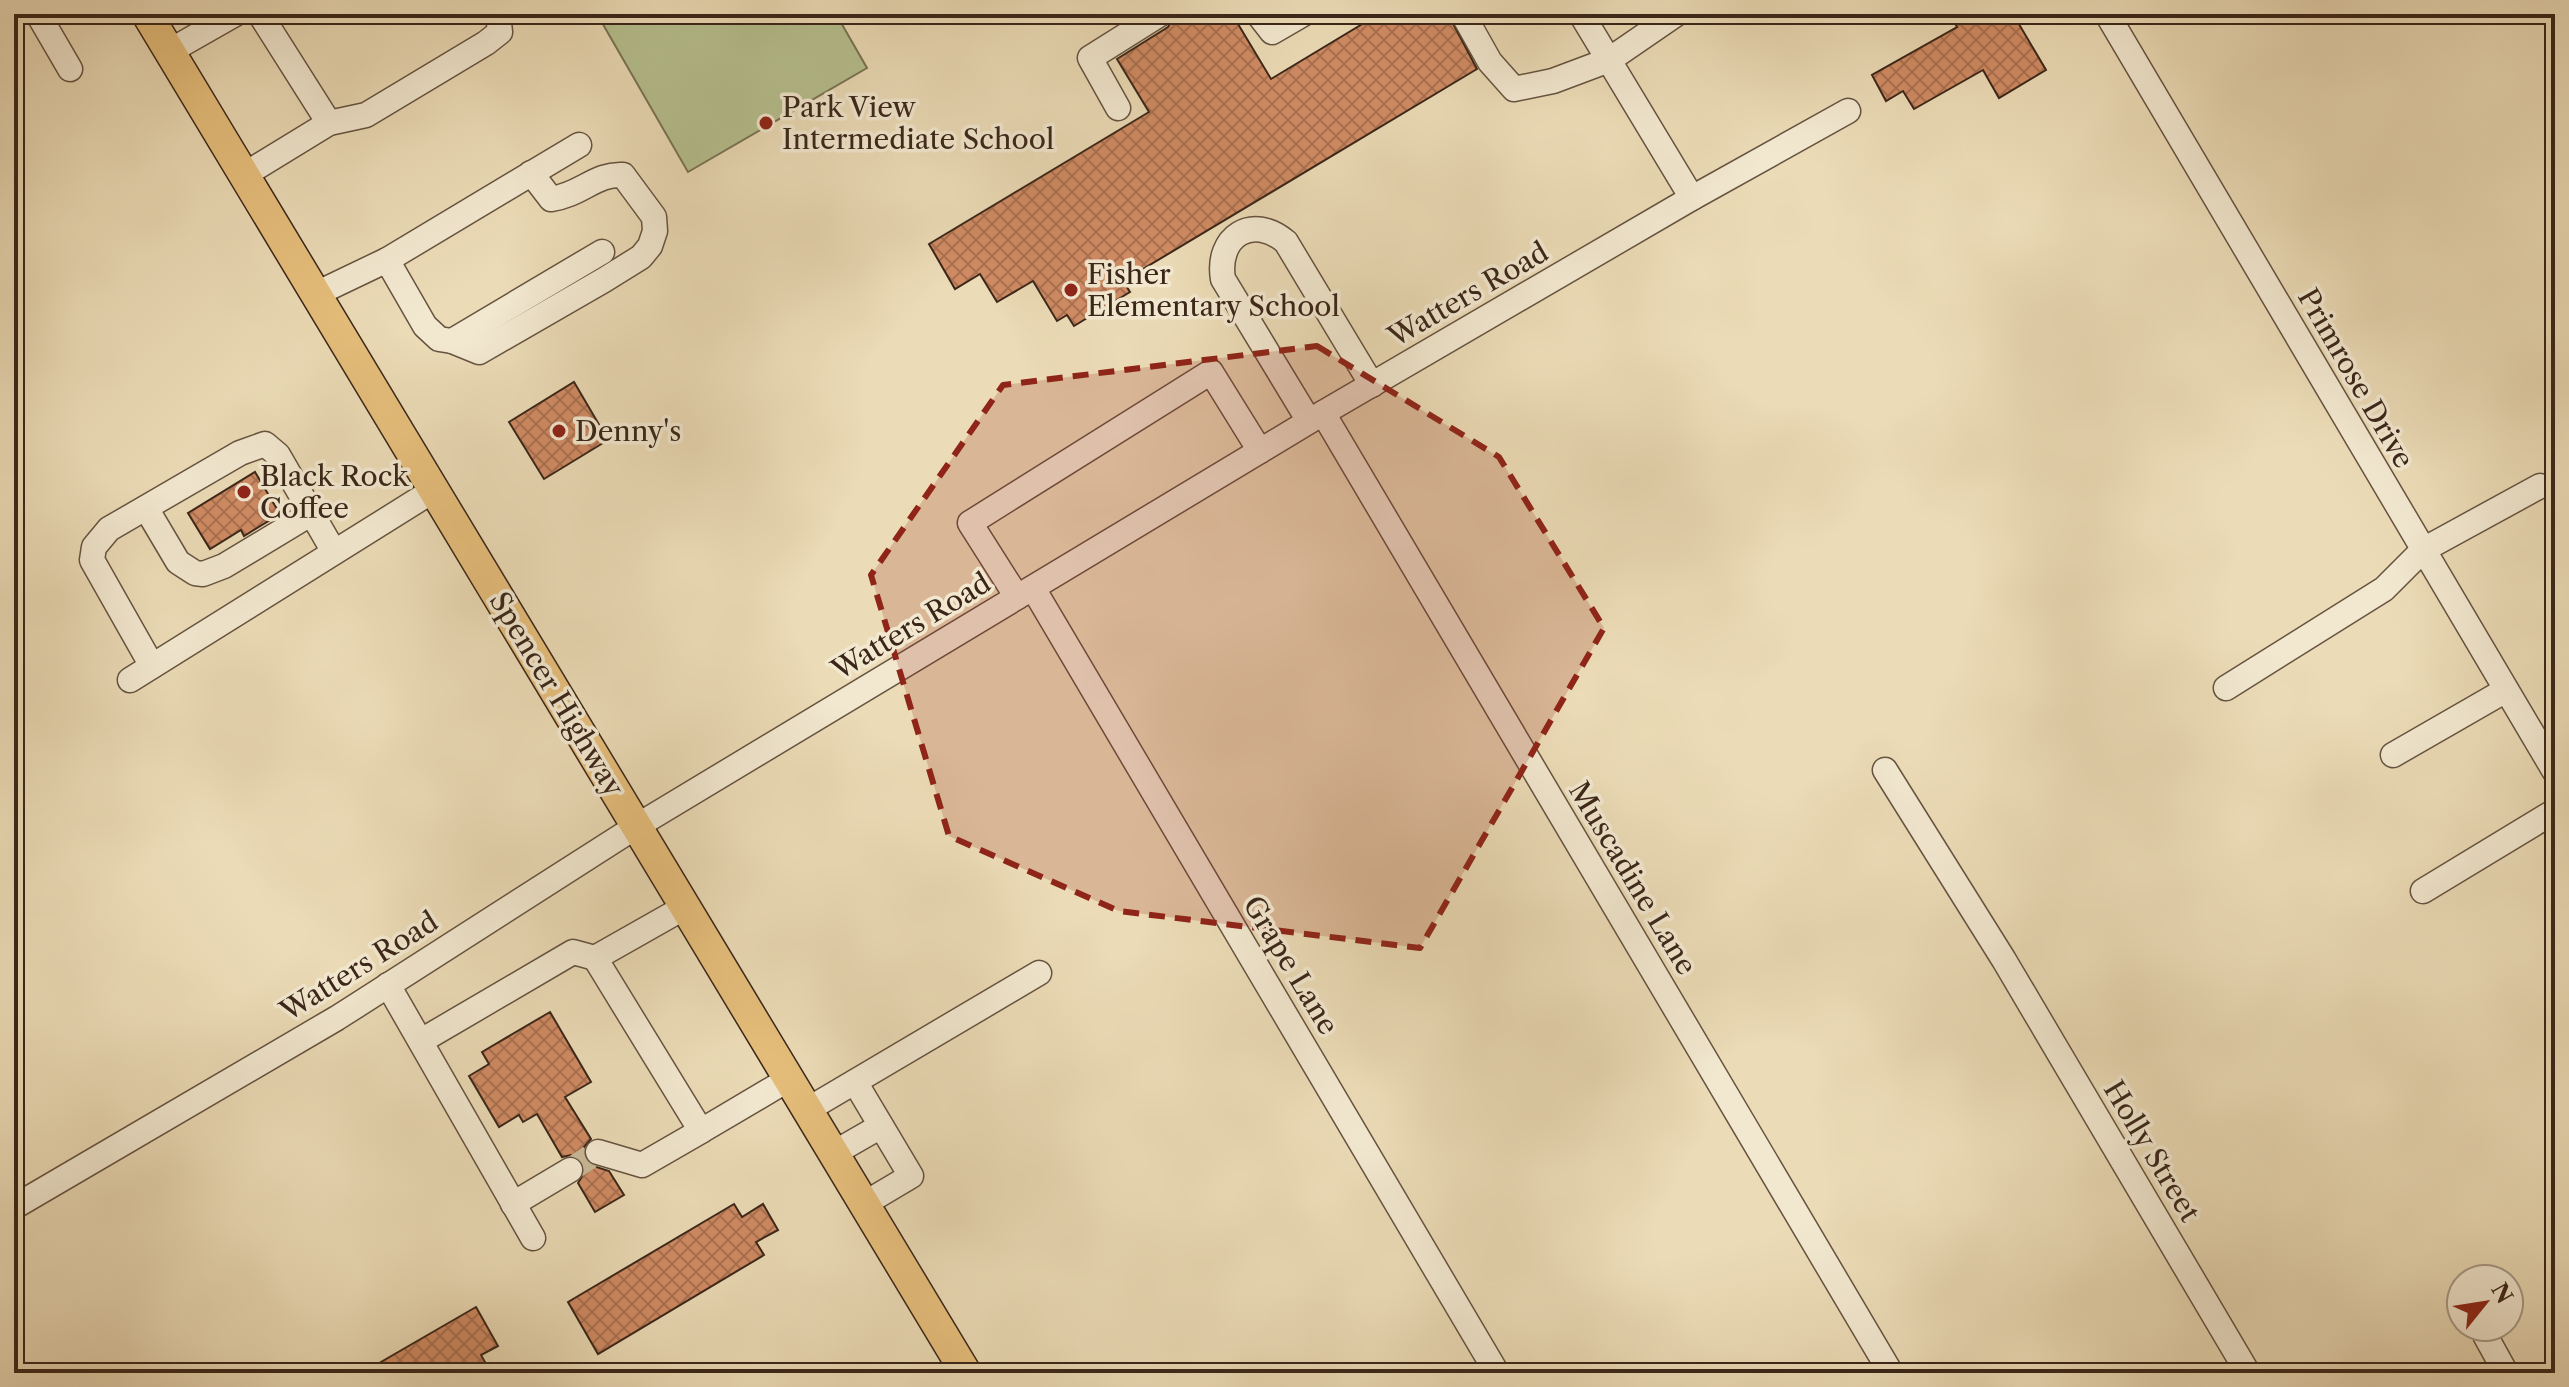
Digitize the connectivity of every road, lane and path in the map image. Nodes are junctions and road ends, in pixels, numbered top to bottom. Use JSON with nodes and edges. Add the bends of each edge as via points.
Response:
{"nodes":[{"id":1,"x":38,"y":14,"type":"edge"},
{"id":2,"x":147,"y":14,"type":"edge"},
{"id":3,"x":235,"y":14,"type":"edge"},
{"id":4,"x":260,"y":14,"type":"edge"},
{"id":5,"x":498,"y":14,"type":"edge"},
{"id":6,"x":1160,"y":14,"type":"edge"},
{"id":7,"x":1258,"y":14,"type":"edge"},
{"id":8,"x":1303,"y":14,"type":"edge"},
{"id":9,"x":1463,"y":14,"type":"edge"},
{"id":10,"x":1581,"y":14,"type":"edge"},
{"id":11,"x":1676,"y":14,"type":"edge"},
{"id":12,"x":2107,"y":14,"type":"edge"},
{"id":13,"x":170,"y":51,"type":"junction"},
{"id":14,"x":1609,"y":60,"type":"junction"},
{"id":15,"x":70,"y":69,"type":"dead end"},
{"id":16,"x":1118,"y":108,"type":"dead end"},
{"id":17,"x":1848,"y":111,"type":"dead end"},
{"id":18,"x":329,"y":123,"type":"junction"},
{"id":19,"x":579,"y":145,"type":"dead end"},
{"id":20,"x":531,"y":173,"type":"junction"},
{"id":21,"x":244,"y":175,"type":"junction"},
{"id":22,"x":1692,"y":198,"type":"junction"},
{"id":23,"x":602,"y":252,"type":"dead end"},
{"id":24,"x":387,"y":260,"type":"junction"},
{"id":25,"x":316,"y":294,"type":"junction"},
{"id":26,"x":452,"y":341,"type":"junction"},
{"id":27,"x":1372,"y":385,"type":"junction"},
{"id":28,"x":1316,"y":417,"type":"junction"},
{"id":29,"x":1260,"y":451,"type":"junction"},
{"id":30,"x":2540,"y":486,"type":"dead end"},
{"id":31,"x":434,"y":490,"type":"junction"},
{"id":32,"x":146,"y":508,"type":"junction"},
{"id":33,"x":312,"y":513,"type":"junction"},
{"id":34,"x":2423,"y":550,"type":"junction"},
{"id":35,"x":334,"y":552,"type":"junction"},
{"id":36,"x":1025,"y":593,"type":"junction"},
{"id":37,"x":152,"y":666,"type":"junction"},
{"id":38,"x":130,"y":680,"type":"dead end"},
{"id":39,"x":2226,"y":688,"type":"dead end"},
{"id":40,"x":2506,"y":690,"type":"junction"},
{"id":41,"x":2393,"y":755,"type":"dead end"},
{"id":42,"x":1885,"y":770,"type":"dead end"},
{"id":43,"x":2555,"y":772,"type":"edge"},
{"id":44,"x":2555,"y":811,"type":"edge"},
{"id":45,"x":637,"y":826,"type":"junction"},
{"id":46,"x":2423,"y":891,"type":"dead end"},
{"id":47,"x":685,"y":907,"type":"junction"},
{"id":48,"x":595,"y":958,"type":"junction"},
{"id":49,"x":1039,"y":973,"type":"dead end"},
{"id":50,"x":388,"y":985,"type":"junction"},
{"id":51,"x":421,"y":1041,"type":"junction"},
{"id":52,"x":789,"y":1079,"type":"junction"},
{"id":53,"x":855,"y":1082,"type":"junction"},
{"id":54,"x":807,"y":1110,"type":"junction"},
{"id":55,"x":881,"y":1126,"type":"junction"},
{"id":56,"x":701,"y":1131,"type":"junction"},
{"id":57,"x":598,"y":1152,"type":"dead end"},
{"id":58,"x":834,"y":1153,"type":"junction"},
{"id":59,"x":570,"y":1170,"type":"tunnel mouth"},
{"id":60,"x":513,"y":1204,"type":"junction"},
{"id":61,"x":864,"y":1204,"type":"junction"},
{"id":62,"x":14,"y":1207,"type":"edge"},
{"id":63,"x":533,"y":1238,"type":"dead end"},
{"id":64,"x":2489,"y":1343,"type":"edge"},
{"id":65,"x":966,"y":1373,"type":"edge"},
{"id":66,"x":1497,"y":1373,"type":"edge"},
{"id":67,"x":1891,"y":1373,"type":"edge"},
{"id":68,"x":2248,"y":1373,"type":"edge"},
{"id":69,"x":2506,"y":1373,"type":"edge"}],
"edges":[{"from":1,"to":15,"type":"street"},
{"from":2,"to":13,"type":"main road","name":"Spencer Highway"},
{"from":3,"to":13,"type":"street"},
{"from":4,"to":18,"type":"street"},
{"from":5,"to":18,"type":"street","via":[[500,32],[486,43],[366,115]]},
{"from":6,"to":16,"type":"street","via":[[1090,58]]},
{"from":7,"to":8,"type":"street","via":[[1272,32]]},
{"from":9,"to":14,"type":"street","via":[[1490,62],[1514,89]]},
{"from":10,"to":14,"type":"street"},
{"from":11,"to":14,"type":"street"},
{"from":12,"to":34,"type":"street","name":"Primrose Drive"},
{"from":13,"to":21,"type":"main road","name":"Spencer Highway"},
{"from":14,"to":22,"type":"street"},
{"from":17,"to":22,"type":"street","name":"Watters Road"},
{"from":18,"to":21,"type":"street"},
{"from":19,"to":20,"type":"street"},
{"from":20,"to":24,"type":"street"},
{"from":20,"to":26,"type":"street","via":[[551,199],[569,197],[610,174],[623,175],[654,217],[650,246],[604,280],[479,352]]},
{"from":21,"to":25,"type":"main road","name":"Spencer Highway"},
{"from":22,"to":27,"type":"street","name":"Watters Road"},
{"from":23,"to":26,"type":"street"},
{"from":24,"to":25,"type":"street"},
{"from":24,"to":26,"type":"street","via":[[425,326],[439,339]]},
{"from":25,"to":31,"type":"main road","name":"Spencer Highway"},
{"from":27,"to":28,"type":"street","name":"Watters Road"},
{"from":27,"to":28,"type":"street","name":"Muscadine Lane","via":[[1286,242],[1266,230],[1244,231],[1222,256],[1223,279]]},
{"from":28,"to":29,"type":"street","name":"Watters Road"},
{"from":28,"to":67,"type":"street","name":"Muscadine Lane"},
{"from":29,"to":36,"type":"street","name":"Watters Road"},
{"from":29,"to":36,"type":"street","name":"Grape Lane","via":[[1211,372],[970,523]]},
{"from":30,"to":34,"type":"street"},
{"from":31,"to":35,"type":"street"},
{"from":31,"to":45,"type":"main road","name":"Spencer Highway"},
{"from":32,"to":33,"type":"street","via":[[178,562],[203,574]]},
{"from":32,"to":33,"type":"street","via":[[265,444],[278,455]]},
{"from":32,"to":37,"type":"street","via":[[109,529],[94,547],[92,560]]},
{"from":33,"to":35,"type":"street"},
{"from":34,"to":39,"type":"street","via":[[2384,589]]},
{"from":34,"to":40,"type":"street","name":"Primrose Drive"},
{"from":35,"to":37,"type":"street"},
{"from":36,"to":45,"type":"street","name":"Watters Road"},
{"from":36,"to":66,"type":"street","name":"Grape Lane"},
{"from":37,"to":38,"type":"street"},
{"from":40,"to":41,"type":"street"},
{"from":40,"to":43,"type":"street","name":"Primrose Drive"},
{"from":42,"to":68,"type":"street","name":"Holly Street"},
{"from":44,"to":46,"type":"street"},
{"from":45,"to":47,"type":"main road","name":"Spencer Highway"},
{"from":45,"to":50,"type":"street","name":"Watters Road"},
{"from":47,"to":48,"type":"street"},
{"from":47,"to":52,"type":"main road","name":"Spencer Highway"},
{"from":48,"to":51,"type":"street","via":[[573,952]]},
{"from":48,"to":56,"type":"street"},
{"from":49,"to":53,"type":"street"},
{"from":50,"to":51,"type":"street"},
{"from":50,"to":62,"type":"street","name":"Watters Road"},
{"from":51,"to":60,"type":"street"},
{"from":52,"to":54,"type":"main road","name":"Spencer Highway"},
{"from":52,"to":56,"type":"street"},
{"from":53,"to":54,"type":"street"},
{"from":53,"to":55,"type":"street"},
{"from":54,"to":58,"type":"main road","name":"Spencer Highway"},
{"from":55,"to":58,"type":"street"},
{"from":55,"to":61,"type":"street","via":[[911,1176]]},
{"from":56,"to":57,"type":"street","via":[[642,1165]]},
{"from":58,"to":61,"type":"main road","name":"Spencer Highway"},
{"from":59,"to":60,"type":"street"},
{"from":60,"to":63,"type":"street"},
{"from":61,"to":65,"type":"main road","name":"Spencer Highway"},
{"from":64,"to":69,"type":"street"}]}
